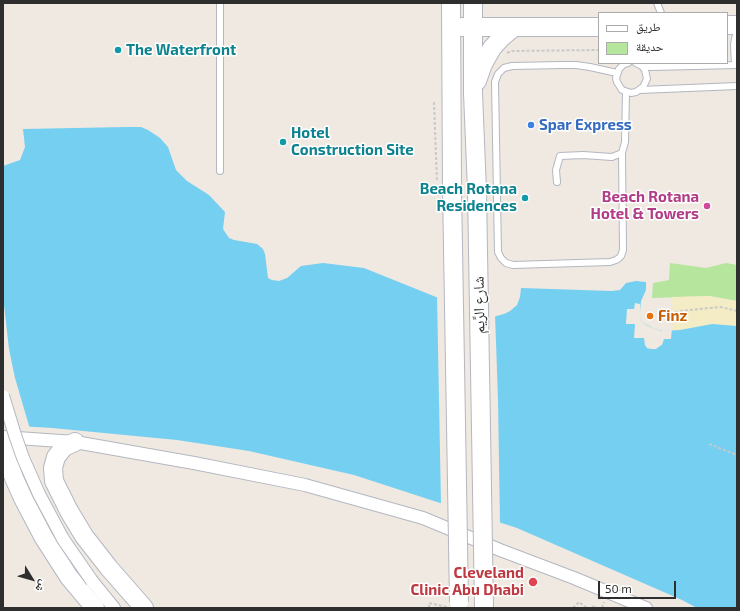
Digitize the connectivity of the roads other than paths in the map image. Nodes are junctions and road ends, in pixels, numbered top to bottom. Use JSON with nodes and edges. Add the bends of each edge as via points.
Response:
{"nodes":[{"id":1,"x":220,"y":3,"type":"edge"},
{"id":2,"x":451,"y":3,"type":"edge"},
{"id":3,"x":473,"y":3,"type":"edge"},
{"id":4,"x":473,"y":27,"type":"junction"},
{"id":5,"x":514,"y":27,"type":"junction"},
{"id":6,"x":598,"y":27,"type":"edge"},
{"id":7,"x":451,"y":28,"type":"junction"},
{"id":8,"x":737,"y":33,"type":"edge"},
{"id":9,"x":624,"y":64,"type":"edge"},
{"id":10,"x":638,"y":64,"type":"edge"},
{"id":11,"x":736,"y":65,"type":"edge"},
{"id":12,"x":617,"y":73,"type":"junction"},
{"id":13,"x":737,"y":86,"type":"edge"},
{"id":14,"x":640,"y":90,"type":"junction"},
{"id":15,"x":626,"y":92,"type":"junction"},
{"id":16,"x":473,"y":93,"type":"junction"},
{"id":17,"x":622,"y":153,"type":"junction"},
{"id":18,"x":220,"y":171,"type":"dead end"},
{"id":19,"x":557,"y":182,"type":"dead end"},
{"id":20,"x":3,"y":396,"type":"edge"},
{"id":21,"x":3,"y":437,"type":"edge"},
{"id":22,"x":75,"y":442,"type":"junction"},
{"id":23,"x":3,"y":446,"type":"edge"},
{"id":24,"x":95,"y":608,"type":"edge"},
{"id":25,"x":114,"y":608,"type":"edge"},
{"id":26,"x":144,"y":608,"type":"edge"},
{"id":27,"x":454,"y":608,"type":"edge"},
{"id":28,"x":484,"y":608,"type":"edge"},
{"id":29,"x":646,"y":608,"type":"edge"}],
"edges":[{"from":1,"to":18,"type":"lane"},
{"from":2,"to":7,"type":"main road","name":"شارع الرِّيم"},
{"from":3,"to":4,"type":"main road","name":"شارع الرِّيم"},
{"from":4,"to":5,"type":"main road"},
{"from":4,"to":7,"type":"main road"},
{"from":4,"to":16,"type":"main road","name":"شارع الرِّيم"},
{"from":5,"to":6,"type":"main road"},
{"from":5,"to":16,"type":"main road","via":[[496,42],[489,52]]},
{"from":7,"to":27,"type":"main road","name":"شارع الرِّيم","bridge":true,"via":[[444,185]]},
{"from":8,"to":11,"type":"lane","via":[[734,45]]},
{"from":9,"to":12,"type":"lane"},
{"from":10,"to":11,"type":"lane","via":[[651,67]]},
{"from":10,"to":14,"type":"lane","via":[[645,70],[647,79]]},
{"from":12,"to":15,"type":"lane","via":[[617,82]]},
{"from":12,"to":17,"type":"lane","via":[[590,67],[562,65],[512,66],[504,68],[498,74],[495,82],[500,258],[513,265],[610,262],[619,258],[623,250]]},
{"from":13,"to":14,"type":"lane"},
{"from":14,"to":15,"type":"lane"},
{"from":15,"to":17,"type":"lane","via":[[625,142]]},
{"from":16,"to":28,"type":"main road","name":"شارع الرِّيم","bridge":true},
{"from":17,"to":19,"type":"lane","via":[[612,156],[560,156],[556,170]]},
{"from":20,"to":25,"type":"street","bridge":true,"via":[[23,458],[39,494],[63,539]]},
{"from":21,"to":22,"type":"street"},
{"from":22,"to":26,"type":"main road","via":[[64,448],[56,457],[53,468],[56,486],[92,548]]},
{"from":22,"to":29,"type":"street","via":[[305,485],[423,518]]},
{"from":23,"to":24,"type":"main road","via":[[14,478],[40,531],[69,577]]}]}
